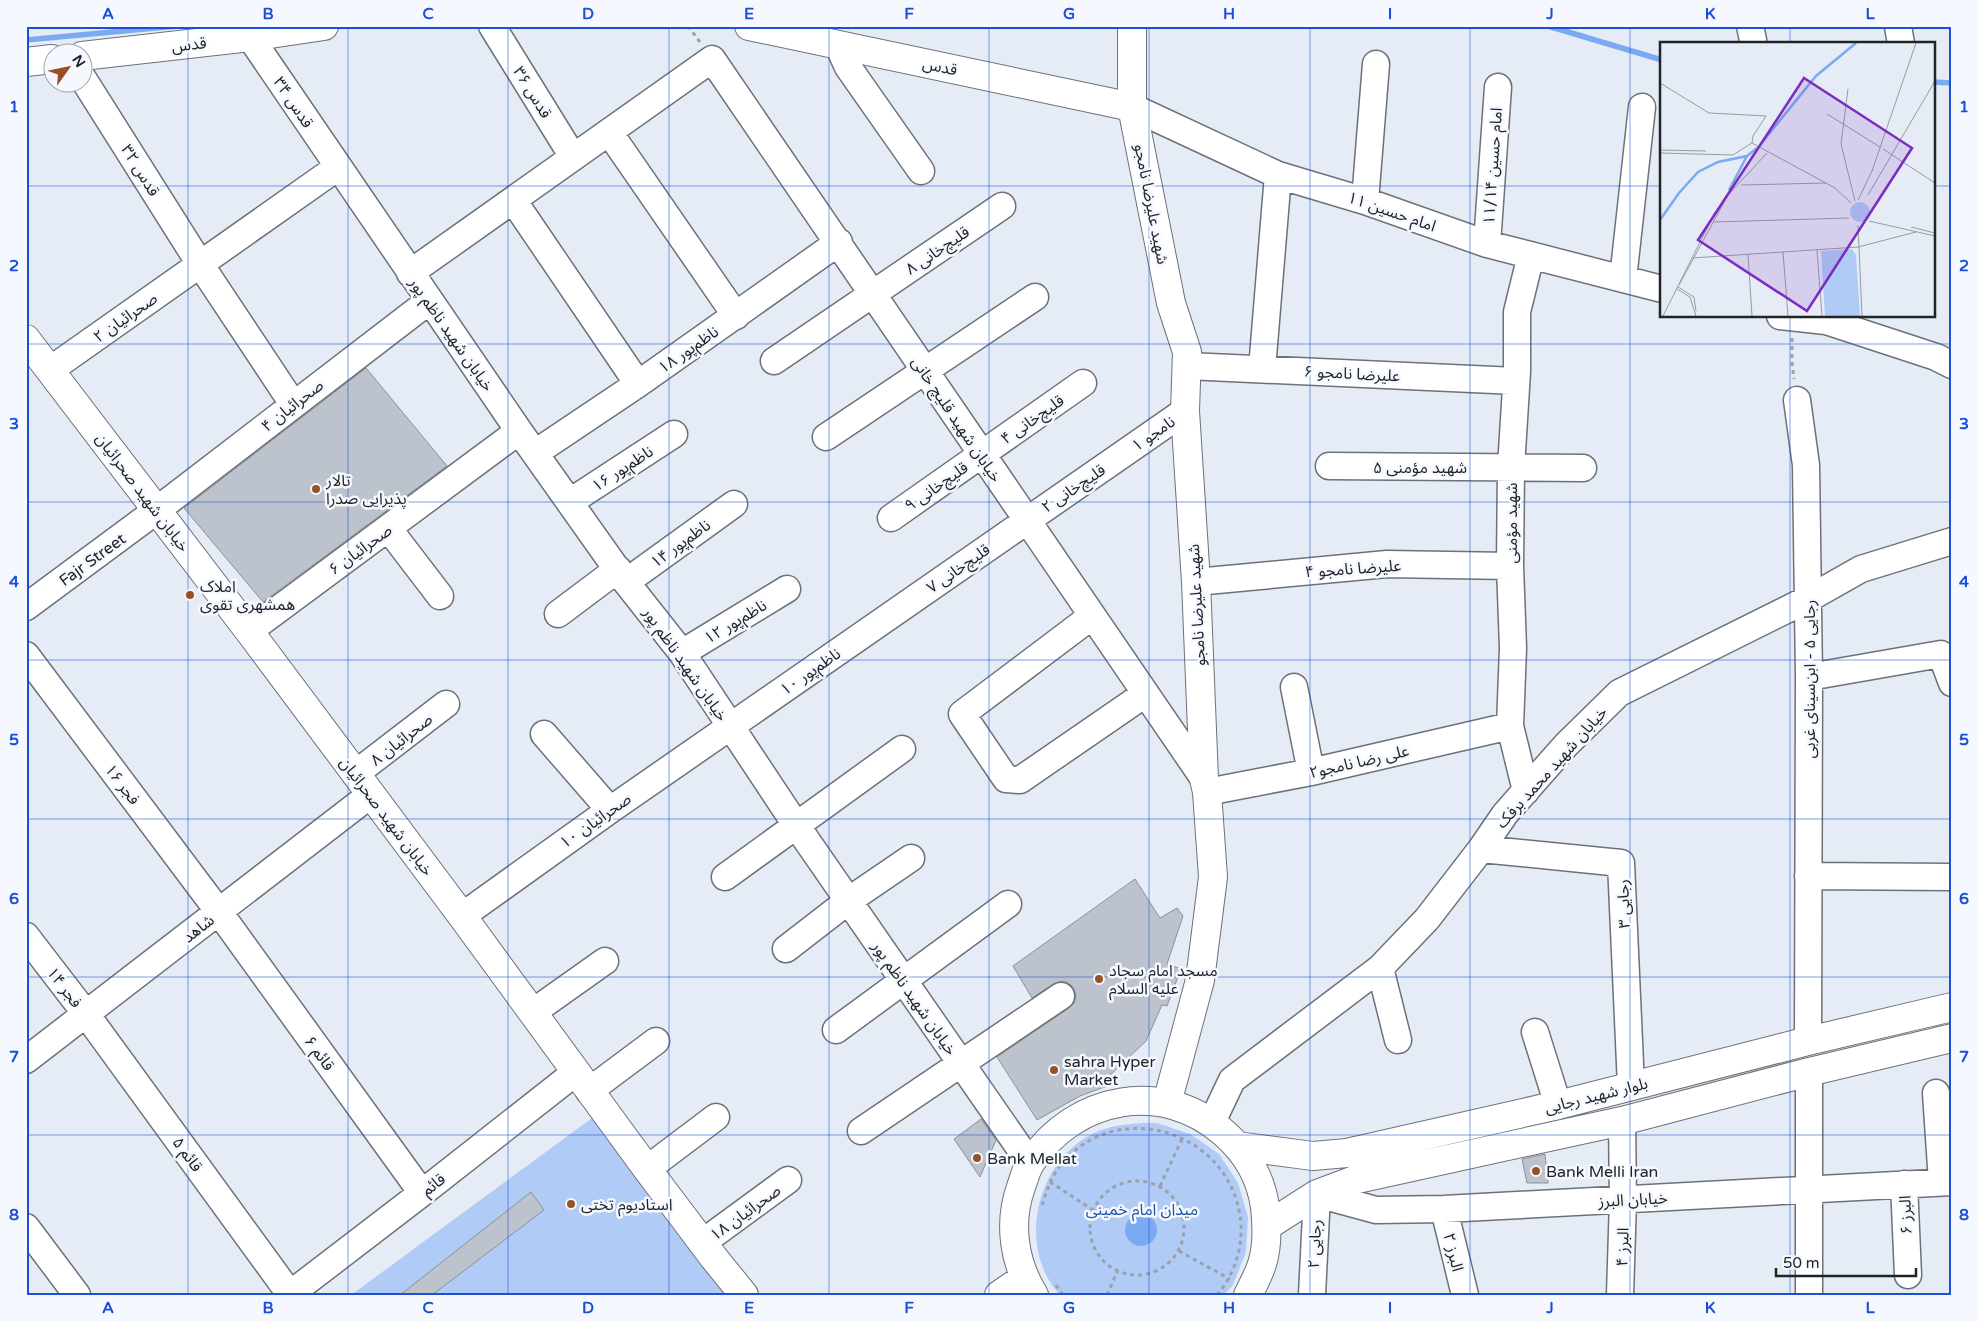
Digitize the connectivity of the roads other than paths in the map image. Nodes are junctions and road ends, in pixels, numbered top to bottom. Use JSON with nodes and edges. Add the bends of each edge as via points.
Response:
{"nodes":[{"id":1,"x":324,"y":26,"type":"edge"},
{"id":2,"x":492,"y":26,"type":"edge"},
{"id":3,"x":749,"y":26,"type":"edge"},
{"id":4,"x":1898,"y":26,"type":"edge"},
{"id":5,"x":1131,"y":36,"type":"edge"},
{"id":6,"x":250,"y":37,"type":"junction"},
{"id":7,"x":1901,"y":42,"type":"edge"},
{"id":8,"x":838,"y":45,"type":"junction"},
{"id":9,"x":92,"y":55,"type":"edge"},
{"id":10,"x":42,"y":60,"type":"edge"},
{"id":11,"x":26,"y":62,"type":"edge"},
{"id":12,"x":1376,"y":64,"type":"dead end"},
{"id":13,"x":1498,"y":87,"type":"dead end"},
{"id":14,"x":91,"y":92,"type":"edge"},
{"id":15,"x":1132,"y":107,"type":"junction"},
{"id":16,"x":1642,"y":107,"type":"dead end"},
{"id":17,"x":609,"y":132,"type":"junction"},
{"id":18,"x":573,"y":157,"type":"junction"},
{"id":19,"x":338,"y":168,"type":"junction"},
{"id":20,"x":921,"y":171,"type":"dead end"},
{"id":21,"x":1278,"y":175,"type":"junction"},
{"id":22,"x":513,"y":200,"type":"junction"},
{"id":23,"x":1365,"y":201,"type":"junction"},
{"id":24,"x":1002,"y":206,"type":"dead end"},
{"id":25,"x":839,"y":242,"type":"junction"},
{"id":26,"x":1487,"y":244,"type":"junction"},
{"id":27,"x":1531,"y":255,"type":"junction"},
{"id":28,"x":200,"y":264,"type":"junction"},
{"id":29,"x":410,"y":273,"type":"junction"},
{"id":30,"x":1623,"y":279,"type":"junction"},
{"id":31,"x":1660,"y":288,"type":"edge"},
{"id":32,"x":872,"y":295,"type":"junction"},
{"id":33,"x":1036,"y":297,"type":"dead end"},
{"id":34,"x":429,"y":301,"type":"junction"},
{"id":35,"x":736,"y":316,"type":"junction"},
{"id":36,"x":1804,"y":318,"type":"edge"},
{"id":37,"x":26,"y":339,"type":"edge"},
{"id":38,"x":774,"y":362,"type":"dead end"},
{"id":39,"x":1952,"y":364,"type":"edge"},
{"id":40,"x":1187,"y":366,"type":"junction"},
{"id":41,"x":1262,"y":369,"type":"junction"},
{"id":42,"x":50,"y":370,"type":"junction"},
{"id":43,"x":924,"y":371,"type":"junction"},
{"id":44,"x":1516,"y":381,"type":"junction"},
{"id":45,"x":1083,"y":383,"type":"dead end"},
{"id":46,"x":638,"y":384,"type":"junction"},
{"id":47,"x":1797,"y":400,"type":"road end"},
{"id":48,"x":293,"y":404,"type":"junction"},
{"id":49,"x":1185,"y":411,"type":"junction"},
{"id":50,"x":519,"y":431,"type":"junction"},
{"id":51,"x":674,"y":434,"type":"dead end"},
{"id":52,"x":826,"y":437,"type":"dead end"},
{"id":53,"x":535,"y":453,"type":"junction"},
{"id":54,"x":981,"y":455,"type":"junction"},
{"id":55,"x":1120,"y":456,"type":"joint"},
{"id":56,"x":1329,"y":466,"type":"dead end"},
{"id":57,"x":1511,"y":467,"type":"junction"},
{"id":58,"x":1584,"y":468,"type":"dead end"},
{"id":59,"x":570,"y":502,"type":"junction"},
{"id":60,"x":734,"y":504,"type":"dead end"},
{"id":61,"x":157,"y":510,"type":"junction"},
{"id":62,"x":891,"y":518,"type":"dead end"},
{"id":63,"x":1026,"y":520,"type":"junction"},
{"id":64,"x":388,"y":528,"type":"junction"},
{"id":65,"x":1952,"y":541,"type":"edge"},
{"id":66,"x":1510,"y":566,"type":"junction"},
{"id":67,"x":622,"y":575,"type":"junction"},
{"id":68,"x":1196,"y":582,"type":"junction"},
{"id":69,"x":788,"y":589,"type":"dead end"},
{"id":70,"x":440,"y":596,"type":"dead end"},
{"id":71,"x":1808,"y":599,"type":"junction"},
{"id":72,"x":26,"y":607,"type":"edge"},
{"id":73,"x":558,"y":614,"type":"dead end"},
{"id":74,"x":890,"y":616,"type":"joint"},
{"id":75,"x":1092,"y":616,"type":"junction"},
{"id":76,"x":249,"y":631,"type":"junction"},
{"id":77,"x":682,"y":653,"type":"junction"},
{"id":78,"x":26,"y":656,"type":"edge"},
{"id":79,"x":1809,"y":677,"type":"junction"},
{"id":80,"x":1952,"y":682,"type":"edge"},
{"id":81,"x":1294,"y":687,"type":"dead end"},
{"id":82,"x":1145,"y":694,"type":"junction"},
{"id":83,"x":446,"y":704,"type":"dead end"},
{"id":84,"x":1510,"y":726,"type":"junction"},
{"id":85,"x":730,"y":727,"type":"junction"},
{"id":86,"x":544,"y":734,"type":"dead end"},
{"id":87,"x":902,"y":749,"type":"dead end"},
{"id":88,"x":1311,"y":772,"type":"junction"},
{"id":89,"x":363,"y":785,"type":"junction"},
{"id":90,"x":1206,"y":786,"type":"junction"},
{"id":91,"x":1526,"y":791,"type":"junction"},
{"id":92,"x":610,"y":810,"type":"junction"},
{"id":93,"x":796,"y":825,"type":"junction"},
{"id":94,"x":1481,"y":849,"type":"junction"},
{"id":95,"x":911,"y":858,"type":"dead end"},
{"id":96,"x":1808,"y":876,"type":"junction"},
{"id":97,"x":1952,"y":876,"type":"edge"},
{"id":98,"x":725,"y":877,"type":"dead end"},
{"id":99,"x":848,"y":901,"type":"junction"},
{"id":100,"x":1008,"y":904,"type":"dead end"},
{"id":101,"x":219,"y":912,"type":"junction"},
{"id":102,"x":462,"y":916,"type":"junction"},
{"id":103,"x":26,"y":936,"type":"edge"},
{"id":104,"x":786,"y":949,"type":"dead end"},
{"id":105,"x":605,"y":961,"type":"dead end"},
{"id":106,"x":1380,"y":968,"type":"junction"},
{"id":107,"x":904,"y":981,"type":"junction"},
{"id":108,"x":1061,"y":996,"type":"dead end"},
{"id":109,"x":1952,"y":1007,"type":"edge"},
{"id":110,"x":533,"y":1012,"type":"junction"},
{"id":111,"x":86,"y":1014,"type":"junction"},
{"id":112,"x":836,"y":1030,"type":"dead end"},
{"id":113,"x":1535,"y":1032,"type":"dead end"},
{"id":114,"x":1952,"y":1038,"type":"edge"},
{"id":115,"x":1398,"y":1040,"type":"dead end"},
{"id":116,"x":656,"y":1041,"type":"dead end"},
{"id":117,"x":1808,"y":1041,"type":"junction"},
{"id":118,"x":26,"y":1060,"type":"edge"},
{"id":119,"x":961,"y":1064,"type":"junction"},
{"id":120,"x":1809,"y":1072,"type":"junction"},
{"id":121,"x":583,"y":1081,"type":"junction"},
{"id":122,"x":1630,"y":1086,"type":"junction"},
{"id":123,"x":1936,"y":1093,"type":"dead end"},
{"id":124,"x":1167,"y":1103,"type":"junction"},
{"id":125,"x":1558,"y":1105,"type":"junction"},
{"id":126,"x":716,"y":1117,"type":"dead end"},
{"id":127,"x":1622,"y":1121,"type":"junction"},
{"id":128,"x":1212,"y":1122,"type":"junction"},
{"id":129,"x":861,"y":1131,"type":"dead end"},
{"id":130,"x":1237,"y":1146,"type":"junction"},
{"id":131,"x":647,"y":1169,"type":"junction"},
{"id":132,"x":1043,"y":1176,"type":"junction"},
{"id":133,"x":788,"y":1180,"type":"dead end"},
{"id":134,"x":1947,"y":1182,"type":"edge"},
{"id":135,"x":1904,"y":1184,"type":"junction"},
{"id":136,"x":1808,"y":1190,"type":"junction"},
{"id":137,"x":422,"y":1193,"type":"junction"},
{"id":138,"x":1317,"y":1194,"type":"junction"},
{"id":139,"x":1623,"y":1200,"type":"junction"},
{"id":140,"x":1444,"y":1209,"type":"junction"},
{"id":141,"x":1267,"y":1226,"type":"junction"},
{"id":142,"x":26,"y":1227,"type":"edge"},
{"id":143,"x":702,"y":1243,"type":"junction"},
{"id":144,"x":1908,"y":1275,"type":"dead end"},
{"id":145,"x":1037,"y":1284,"type":"edge"},
{"id":146,"x":1237,"y":1285,"type":"edge"},
{"id":147,"x":289,"y":1294,"type":"edge"},
{"id":148,"x":77,"y":1295,"type":"edge"},
{"id":149,"x":744,"y":1295,"type":"edge"},
{"id":150,"x":999,"y":1295,"type":"edge"},
{"id":151,"x":1312,"y":1295,"type":"edge"},
{"id":152,"x":1465,"y":1295,"type":"edge"},
{"id":153,"x":1620,"y":1295,"type":"edge"},
{"id":154,"x":1809,"y":1295,"type":"edge"}],
"edges":[{"from":1,"to":6,"type":"main road","name":"قدس"},
{"from":2,"to":18,"type":"street","name":"قدس ۳۶"},
{"from":3,"to":8,"type":"main road","name":"قدس"},
{"from":4,"to":7,"type":"street"},
{"from":5,"to":15,"type":"main road","name":"شهید علیرضا نامجو"},
{"from":6,"to":9,"type":"main road","name":"قدس"},
{"from":6,"to":19,"type":"street","name":"قدس ۳۴"},
{"from":8,"to":15,"type":"main road","name":"قدس"},
{"from":8,"to":20,"type":"street","via":[[848,68]]},
{"from":10,"to":11,"type":"main road"},
{"from":12,"to":23,"type":"street"},
{"from":13,"to":26,"type":"street","name":"امام حسین ۱۱/۱۴"},
{"from":14,"to":28,"type":"street","name":"قدس ۳۲"},
{"from":15,"to":21,"type":"street","name":"امام حسین ۱۱"},
{"from":15,"to":40,"type":"main road","name":"شهید علیرضا نامجو","via":[[1172,303],[1187,352]]},
{"from":16,"to":30,"type":"street"},
{"from":17,"to":18,"type":"street"},
{"from":17,"to":25,"type":"street","name":"خیابان شهید قلیچ خانی","via":[[712,59]]},
{"from":17,"to":35,"type":"street"},
{"from":18,"to":22,"type":"street"},
{"from":19,"to":28,"type":"street","name":"صحرائیان ۲"},
{"from":19,"to":29,"type":"street","name":"خیابان شهید ناظم پور"},
{"from":21,"to":23,"type":"street","name":"امام حسین ۱۱"},
{"from":21,"to":41,"type":"street"},
{"from":22,"to":29,"type":"street"},
{"from":22,"to":46,"type":"street"},
{"from":23,"to":26,"type":"street","name":"امام حسین ۱۱"},
{"from":24,"to":32,"type":"street","name":"قلیچ‌خانی ۸"},
{"from":25,"to":32,"type":"street","name":"خیابان شهید قلیچ خانی"},
{"from":25,"to":35,"type":"street","name":"ناظم‌پور ۱۸"},
{"from":26,"to":27,"type":"street","name":"امام حسین ۱۱"},
{"from":27,"to":30,"type":"street","name":"امام حسین ۱۱"},
{"from":27,"to":44,"type":"street","name":"شهید مؤمنی","via":[[1517,312]]},
{"from":28,"to":42,"type":"street","name":"صحرائیان ۲"},
{"from":28,"to":48,"type":"street","name":"قدس ۳۲"},
{"from":29,"to":34,"type":"street","name":"خیابان شهید ناظم پور"},
{"from":30,"to":31,"type":"street","name":"امام حسین ۱۱"},
{"from":32,"to":38,"type":"street","name":"قلیچ‌خانی ۸"},
{"from":32,"to":43,"type":"street","name":"خیابان شهید قلیچ خانی"},
{"from":33,"to":43,"type":"street"},
{"from":34,"to":48,"type":"street","name":"صحرائیان ۴"},
{"from":34,"to":50,"type":"street","name":"خیابان شهید ناظم پور"},
{"from":35,"to":46,"type":"street","name":"ناظم‌پور ۱۸"},
{"from":36,"to":39,"type":"street","via":[[1826,321]]},
{"from":37,"to":42,"type":"main road","name":"خیابان شهید صحرائیان"},
{"from":40,"to":41,"type":"street","name":"علیرضا نامجو ۶"},
{"from":40,"to":49,"type":"main road","name":"شهید علیرضا نامجو"},
{"from":41,"to":44,"type":"street","name":"علیرضا نامجو ۶"},
{"from":42,"to":61,"type":"main road","name":"خیابان شهید صحرائیان"},
{"from":43,"to":52,"type":"street"},
{"from":43,"to":54,"type":"street","name":"خیابان شهید قلیچ خانی"},
{"from":44,"to":57,"type":"street","name":"شهید مؤمنی"},
{"from":45,"to":54,"type":"street","name":"قلیچ‌خانی ۴"},
{"from":46,"to":53,"type":"street","name":"ناظم‌پور ۱۸"},
{"from":47,"to":71,"type":"street","name":"رجایی ۵ - ابن‌سینای غربی","via":[[1806,465]]},
{"from":48,"to":61,"type":"street","name":"صحرائیان ۴"},
{"from":49,"to":55,"type":"street","name":"نامجو ۱"},
{"from":49,"to":68,"type":"main road","name":"شهید علیرضا نامجو"},
{"from":50,"to":53,"type":"street","name":"خیابان شهید ناظم پور"},
{"from":50,"to":64,"type":"street","name":"صحرائیان ۶"},
{"from":51,"to":59,"type":"street","name":"ناظم‌پور ۱۶"},
{"from":53,"to":59,"type":"street","name":"خیابان شهید ناظم پور"},
{"from":54,"to":62,"type":"street","name":"قلیچ‌خانی ۹"},
{"from":54,"to":63,"type":"street","name":"خیابان شهید قلیچ خانی"},
{"from":55,"to":63,"type":"street","name":"قلیچ‌خانی ۲"},
{"from":56,"to":57,"type":"street","name":"شهید مؤمنی ۵"},
{"from":57,"to":58,"type":"street","name":"شهید مؤمنی ۵"},
{"from":57,"to":66,"type":"street","name":"شهید مؤمنی"},
{"from":59,"to":67,"type":"street","name":"خیابان شهید ناظم پور"},
{"from":60,"to":67,"type":"street","name":"ناظم‌پور ۱۴"},
{"from":61,"to":72,"type":"street","name":"Fajr Street"},
{"from":61,"to":76,"type":"main road","name":"خیابان شهید صحرائیان"},
{"from":63,"to":74,"type":"street","name":"قلیچ‌خانی ۷"},
{"from":63,"to":75,"type":"street","name":"خیابان شهید قلیچ خانی"},
{"from":64,"to":70,"type":"street"},
{"from":64,"to":76,"type":"street","name":"صحرائیان ۶"},
{"from":65,"to":71,"type":"street","name":"خیابان شهید محمد برفک","via":[[1861,569]]},
{"from":66,"to":68,"type":"street","name":"علیرضا نامجو ۴","via":[[1387,564]]},
{"from":66,"to":84,"type":"street","name":"شهید مؤمنی","via":[[1513,648]]},
{"from":67,"to":73,"type":"street","name":"ناظم‌پور ۱۴"},
{"from":67,"to":77,"type":"street","name":"خیابان شهید ناظم پور"},
{"from":68,"to":90,"type":"main road","name":"شهید علیرضا نامجو"},
{"from":69,"to":77,"type":"street","name":"ناظم‌پور ۱۲"},
{"from":71,"to":79,"type":"street","name":"رجایی ۵ - ابن‌سینای غربی"},
{"from":71,"to":91,"type":"street","name":"خیابان شهید محمد برفک","via":[[1619,693],[1566,745]]},
{"from":74,"to":85,"type":"street","name":"ناظم‌پور ۱۰"},
{"from":75,"to":82,"type":"street","name":"خیابان شهید قلیچ خانی"},
{"from":75,"to":82,"type":"street","via":[[962,714],[1006,779],[1020,780]]},
{"from":76,"to":89,"type":"main road","name":"خیابان شهید صحرائیان"},
{"from":77,"to":85,"type":"street","name":"خیابان شهید ناظم پور"},
{"from":78,"to":101,"type":"street","name":"فجر ۱۶"},
{"from":79,"to":80,"type":"street","via":[[1941,654]]},
{"from":79,"to":96,"type":"street","name":"رجایی ۵ - ابن‌سینای غربی"},
{"from":81,"to":88,"type":"street"},
{"from":82,"to":90,"type":"street","name":"خیابان شهید قلیچ خانی"},
{"from":83,"to":89,"type":"street","name":"صحرائیان ۸"},
{"from":84,"to":88,"type":"street","name":"علی رضا نامجو۲"},
{"from":84,"to":91,"type":"street","name":"شهید مؤمنی"},
{"from":85,"to":92,"type":"street","name":"صحرائیان ۱۰"},
{"from":85,"to":93,"type":"street","name":"خیابان شهید ناظم پور"},
{"from":86,"to":92,"type":"street"},
{"from":87,"to":93,"type":"street"},
{"from":88,"to":90,"type":"street","name":"علی رضا نامجو۲"},
{"from":89,"to":101,"type":"street","name":"شاهد"},
{"from":89,"to":102,"type":"main road","name":"خیابان شهید صحرائیان"},
{"from":90,"to":124,"type":"main road","name":"شهید علیرضا نامجو","via":[[1213,877],[1200,980]]},
{"from":91,"to":94,"type":"street","name":"خیابان شهید محمد برفک"},
{"from":92,"to":102,"type":"street","name":"صحرائیان ۱۰"},
{"from":93,"to":98,"type":"street"},
{"from":93,"to":99,"type":"street","name":"خیابان شهید ناظم پور"},
{"from":94,"to":106,"type":"street","name":"خیابان شهید محمد برفک","via":[[1427,919]]},
{"from":94,"to":122,"type":"street","name":"رجایی ۳","via":[[1621,863]]},
{"from":95,"to":99,"type":"street"},
{"from":96,"to":97,"type":"street"},
{"from":96,"to":117,"type":"street","name":"رجایی ۵ - ابن‌سینای غربی"},
{"from":99,"to":104,"type":"street"},
{"from":99,"to":107,"type":"street","name":"خیابان شهید ناظم پور"},
{"from":100,"to":107,"type":"street"},
{"from":101,"to":111,"type":"street","name":"شاهد"},
{"from":101,"to":137,"type":"street","name":"قائم ۶"},
{"from":102,"to":110,"type":"main road","name":"خیابان شهید صحرائیان"},
{"from":103,"to":111,"type":"street","name":"فجر ۱۴"},
{"from":105,"to":110,"type":"street"},
{"from":106,"to":115,"type":"street"},
{"from":106,"to":128,"type":"street","name":"خیابان شهید محمد برفک","via":[[1232,1080]]},
{"from":107,"to":112,"type":"street"},
{"from":107,"to":119,"type":"street","name":"خیابان شهید ناظم پور"},
{"from":108,"to":119,"type":"street"},
{"from":109,"to":117,"type":"main road","name":"بلوار شهید رجایی"},
{"from":110,"to":121,"type":"main road","name":"خیابان شهید صحرائیان"},
{"from":111,"to":118,"type":"street","name":"شاهد"},
{"from":111,"to":147,"type":"street","name":"قائم ۵"},
{"from":113,"to":125,"type":"street"},
{"from":114,"to":120,"type":"main road","name":"بلوار شهید رجایی"},
{"from":116,"to":121,"type":"street","name":"قائم"},
{"from":117,"to":120,"type":"main road"},
{"from":117,"to":122,"type":"main road","name":"بلوار شهید رجایی"},
{"from":119,"to":129,"type":"street"},
{"from":119,"to":132,"type":"street","name":"خیابان شهید ناظم پور"},
{"from":120,"to":127,"type":"main road","name":"بلوار شهید رجایی"},
{"from":120,"to":136,"type":"street"},
{"from":121,"to":131,"type":"main road","name":"خیابان شهید صحرائیان"},
{"from":121,"to":137,"type":"street","name":"قائم"},
{"from":122,"to":125,"type":"main road","name":"بلوار شهید رجایی"},
{"from":123,"to":134,"type":"street"},
{"from":124,"to":128,"type":"main road"},
{"from":124,"to":132,"type":"main road","via":[[1127,1101],[1089,1111],[1055,1132]]},
{"from":125,"to":130,"type":"main road","name":"بلوار شهید رجایی","via":[[1347,1153],[1313,1156]]},
{"from":126,"to":131,"type":"street"},
{"from":127,"to":138,"type":"main road","name":"بلوار شهید رجایی","via":[[1357,1179]]},
{"from":127,"to":139,"type":"street","name":"البرز ۴"},
{"from":128,"to":130,"type":"main road"},
{"from":130,"to":141,"type":"main road","via":[[1252,1168],[1263,1196]]},
{"from":131,"to":143,"type":"main road","name":"خیابان شهید صحرائیان"},
{"from":132,"to":145,"type":"main road","via":[[1016,1200],[1014,1240]]},
{"from":133,"to":143,"type":"street","name":"صحرائیان ۱۸"},
{"from":134,"to":135,"type":"street","name":"خیابان البرز"},
{"from":135,"to":136,"type":"street","name":"خیابان البرز"},
{"from":135,"to":144,"type":"street","name":"البرز ۶"},
{"from":136,"to":139,"type":"street","name":"خیابان البرز"},
{"from":136,"to":154,"type":"street"},
{"from":137,"to":147,"type":"street","name":"قائم"},
{"from":138,"to":140,"type":"street","name":"خیابان البرز","via":[[1376,1210]]},
{"from":138,"to":141,"type":"main road","name":"بلوار شهید رجایی"},
{"from":138,"to":151,"type":"street","name":"رجایی ۲"},
{"from":139,"to":140,"type":"street","name":"خیابان البرز"},
{"from":139,"to":153,"type":"street","name":"البرز ۴"},
{"from":140,"to":152,"type":"street","name":"البرز ۲"},
{"from":141,"to":146,"type":"main road","via":[[1262,1263]]},
{"from":142,"to":148,"type":"street"},
{"from":143,"to":149,"type":"main road","name":"خیابان شهید صحرائیان"},
{"from":145,"to":150,"type":"main road"}]}
